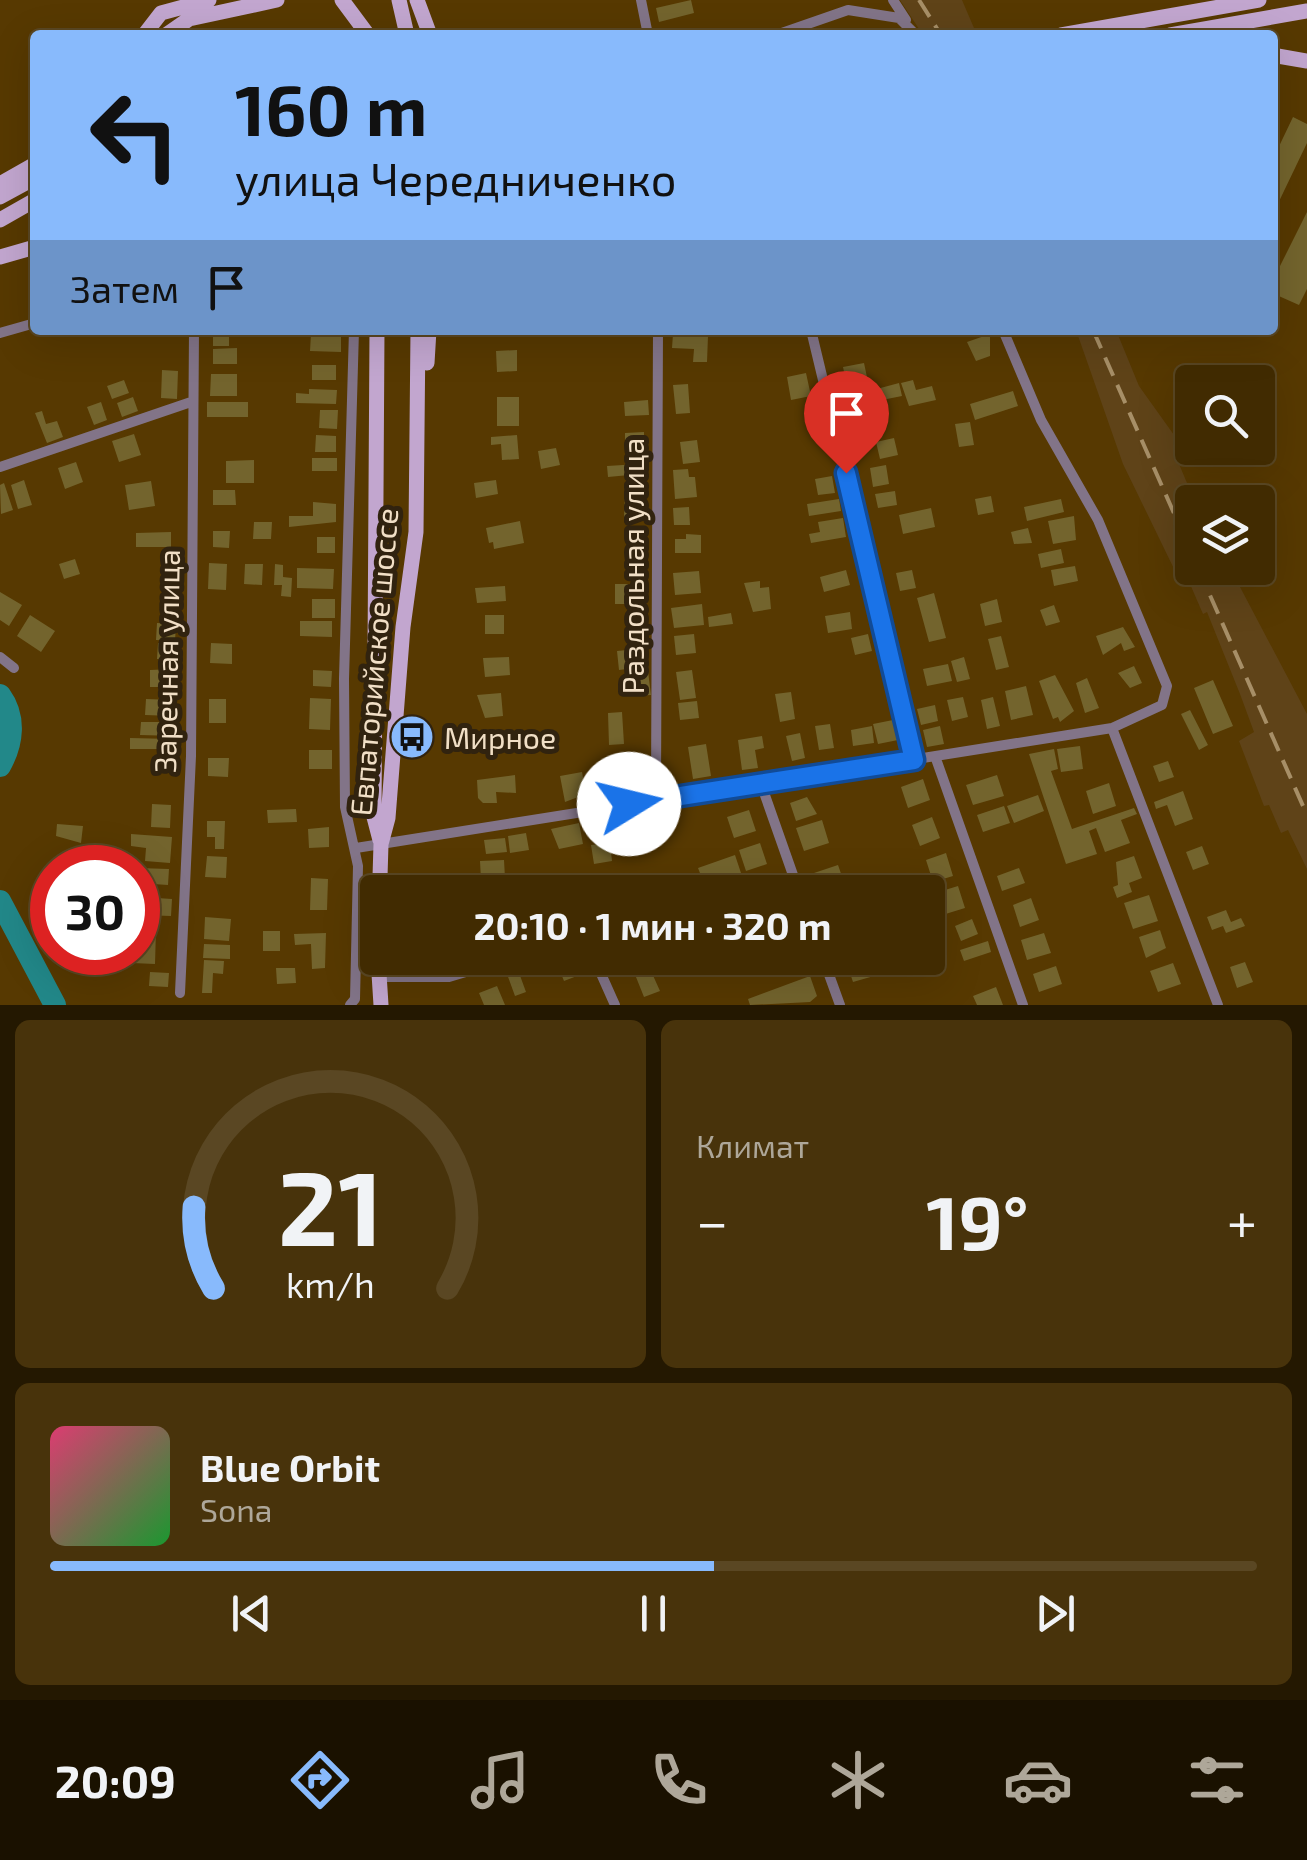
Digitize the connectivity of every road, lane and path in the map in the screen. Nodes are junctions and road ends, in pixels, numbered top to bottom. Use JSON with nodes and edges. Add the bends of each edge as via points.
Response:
{"nodes":[{"id":1,"x":209,"y":0,"type":"edge"},
{"id":2,"x":277,"y":0,"type":"edge"},
{"id":3,"x":342,"y":0,"type":"edge"},
{"id":4,"x":362,"y":0,"type":"edge"},
{"id":5,"x":399,"y":0,"type":"edge"},
{"id":6,"x":416,"y":0,"type":"edge"},
{"id":7,"x":641,"y":0,"type":"edge"},
{"id":8,"x":840,"y":0,"type":"edge"},
{"id":9,"x":893,"y":0,"type":"edge"},
{"id":10,"x":1259,"y":0,"type":"edge"},
{"id":11,"x":848,"y":10,"type":"junction"},
{"id":12,"x":1307,"y":11,"type":"edge"},
{"id":13,"x":148,"y":30,"type":"edge"},
{"id":14,"x":173,"y":30,"type":"edge"},
{"id":15,"x":364,"y":30,"type":"edge"},
{"id":16,"x":367,"y":30,"type":"edge"},
{"id":17,"x":406,"y":30,"type":"edge"},
{"id":18,"x":428,"y":30,"type":"edge"},
{"id":19,"x":647,"y":30,"type":"edge"},
{"id":20,"x":790,"y":30,"type":"edge"},
{"id":21,"x":912,"y":30,"type":"edge"},
{"id":22,"x":913,"y":30,"type":"edge"},
{"id":23,"x":1089,"y":30,"type":"edge"},
{"id":24,"x":1199,"y":30,"type":"edge"},
{"id":25,"x":1278,"y":56,"type":"edge"},
{"id":26,"x":1307,"y":62,"type":"edge"},
{"id":27,"x":30,"y":167,"type":"edge"},
{"id":28,"x":30,"y":181,"type":"edge"},
{"id":29,"x":0,"y":184,"type":"edge"},
{"id":30,"x":0,"y":197,"type":"edge"},
{"id":31,"x":30,"y":203,"type":"edge"},
{"id":32,"x":0,"y":220,"type":"edge"},
{"id":33,"x":30,"y":249,"type":"edge"},
{"id":34,"x":0,"y":258,"type":"edge"},
{"id":35,"x":30,"y":324,"type":"edge"},
{"id":36,"x":0,"y":333,"type":"edge"},
{"id":37,"x":194,"y":335,"type":"edge"},
{"id":38,"x":354,"y":335,"type":"edge"},
{"id":39,"x":377,"y":335,"type":"edge"},
{"id":40,"x":418,"y":335,"type":"edge"},
{"id":41,"x":430,"y":335,"type":"edge"},
{"id":42,"x":658,"y":335,"type":"edge"},
{"id":43,"x":812,"y":335,"type":"edge"},
{"id":44,"x":1005,"y":335,"type":"edge"},
{"id":45,"x":191,"y":402,"type":"junction"},
{"id":46,"x":0,"y":468,"type":"edge"},
{"id":47,"x":416,"y":532,"type":"junction"},
{"id":48,"x":0,"y":657,"type":"edge"},
{"id":49,"x":14,"y":668,"type":"dead end"},
{"id":50,"x":1112,"y":728,"type":"junction"},
{"id":51,"x":934,"y":756,"type":"junction"},
{"id":52,"x":914,"y":760,"type":"junction"},
{"id":53,"x":760,"y":784,"type":"junction"},
{"id":54,"x":664,"y":799,"type":"junction"},
{"id":55,"x":381,"y":844,"type":"junction"},
{"id":56,"x":356,"y":848,"type":"junction"},
{"id":57,"x":380,"y":875,"type":"edge"},
{"id":58,"x":793,"y":875,"type":"edge"},
{"id":59,"x":455,"y":975,"type":"edge"},
{"id":60,"x":602,"y":975,"type":"edge"},
{"id":61,"x":829,"y":975,"type":"edge"},
{"id":62,"x":379,"y":977,"type":"joint"},
{"id":63,"x":180,"y":993,"type":"dead end"},
{"id":64,"x":350,"y":1005,"type":"edge"},
{"id":65,"x":381,"y":1005,"type":"edge"},
{"id":66,"x":616,"y":1005,"type":"edge"},
{"id":67,"x":840,"y":1005,"type":"edge"},
{"id":68,"x":1023,"y":1005,"type":"edge"},
{"id":69,"x":1218,"y":1005,"type":"edge"}],
"edges":[{"from":1,"to":13,"type":"main road","via":[[161,13]]},
{"from":2,"to":14,"type":"main road","via":[[189,19]]},
{"from":3,"to":15,"type":"main road"},
{"from":4,"to":16,"type":"main road"},
{"from":5,"to":17,"type":"main road"},
{"from":6,"to":18,"type":"main road"},
{"from":7,"to":19,"type":"street"},
{"from":8,"to":11,"type":"street"},
{"from":9,"to":22,"type":"street"},
{"from":10,"to":23,"type":"main road"},
{"from":11,"to":20,"type":"street"},
{"from":11,"to":21,"type":"street","via":[[899,18]]},
{"from":12,"to":24,"type":"main road"},
{"from":25,"to":26,"type":"main road"},
{"from":27,"to":29,"type":"main road"},
{"from":28,"to":30,"type":"main road"},
{"from":31,"to":32,"type":"main road"},
{"from":33,"to":34,"type":"main road"},
{"from":35,"to":36,"type":"street"},
{"from":37,"to":45,"type":"street","name":"Заречная улица"},
{"from":38,"to":56,"type":"street","via":[[344,680],[345,807]]},
{"from":39,"to":55,"type":"main road","name":"Евпаторийское шоссе","via":[[374,818]]},
{"from":40,"to":47,"type":"main road","name":"Евпаторийское шоссе"},
{"from":41,"to":47,"type":"main road"},
{"from":42,"to":54,"type":"street","name":"Раздольная улица","via":[[656,790]]},
{"from":43,"to":52,"type":"street"},
{"from":44,"to":50,"type":"street","via":[[1041,420],[1098,520],[1167,686],[1162,705]]},
{"from":45,"to":46,"type":"street"},
{"from":45,"to":63,"type":"street","name":"Заречная улица","via":[[191,756]]},
{"from":47,"to":55,"type":"main road","name":"Евпаторийское шоссе"},
{"from":48,"to":49,"type":"street"},
{"from":50,"to":51,"type":"street"},
{"from":50,"to":69,"type":"street"},
{"from":51,"to":52,"type":"street"},
{"from":51,"to":68,"type":"street"},
{"from":52,"to":53,"type":"street"},
{"from":53,"to":54,"type":"street"},
{"from":53,"to":58,"type":"street"},
{"from":54,"to":55,"type":"street"},
{"from":55,"to":56,"type":"street"},
{"from":55,"to":57,"type":"main road"},
{"from":56,"to":64,"type":"street"},
{"from":59,"to":62,"type":"street"},
{"from":60,"to":66,"type":"street"},
{"from":61,"to":67,"type":"street"},
{"from":62,"to":65,"type":"main road"}]}
